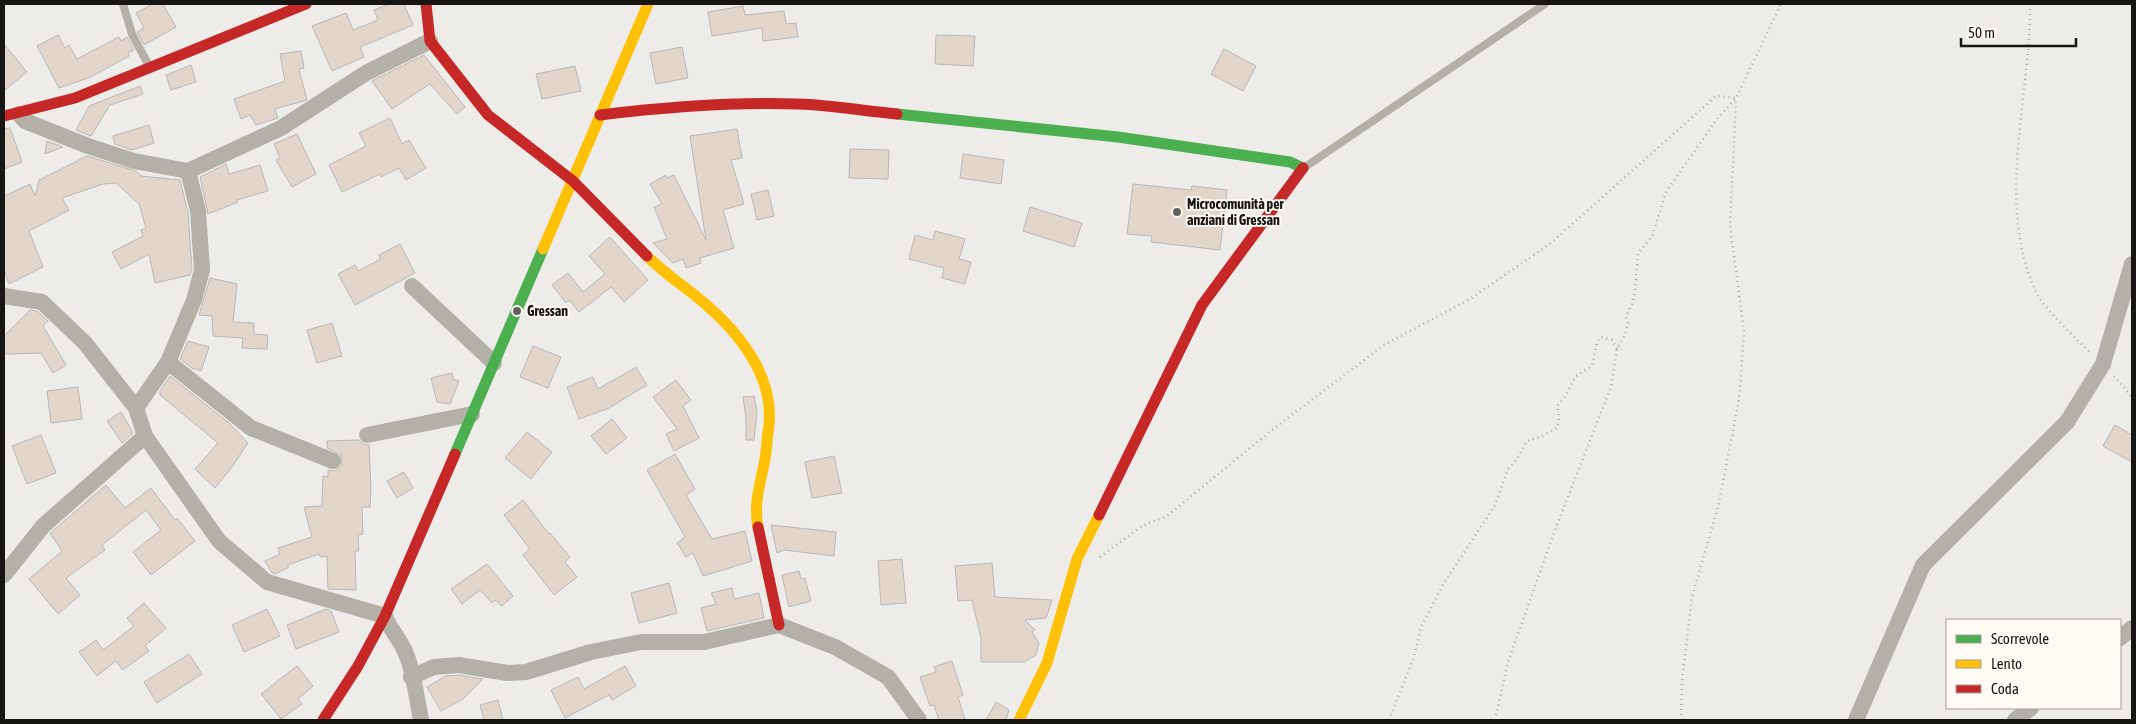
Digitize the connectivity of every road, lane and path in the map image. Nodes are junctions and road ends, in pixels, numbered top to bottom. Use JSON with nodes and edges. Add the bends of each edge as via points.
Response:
{"nodes":[{"id":1,"x":123,"y":4,"type":"edge"},
{"id":2,"x":306,"y":4,"type":"edge"},
{"id":3,"x":426,"y":4,"type":"edge"},
{"id":4,"x":648,"y":4,"type":"edge"},
{"id":5,"x":1545,"y":4,"type":"edge"},
{"id":6,"x":1781,"y":4,"type":"edge"},
{"id":7,"x":2030,"y":4,"type":"edge"},
{"id":8,"x":430,"y":41,"type":"junction"},
{"id":9,"x":150,"y":68,"type":"junction"},
{"id":10,"x":1736,"y":98,"type":"junction"},
{"id":11,"x":11,"y":115,"type":"edge"},
{"id":12,"x":600,"y":115,"type":"junction"},
{"id":13,"x":1304,"y":168,"type":"junction"},
{"id":14,"x":188,"y":171,"type":"junction"},
{"id":15,"x":573,"y":182,"type":"junction"},
{"id":16,"x":2132,"y":264,"type":"edge"},
{"id":17,"x":412,"y":286,"type":"dead end"},
{"id":18,"x":4,"y":296,"type":"edge"},
{"id":19,"x":1617,"y":349,"type":"junction"},
{"id":20,"x":168,"y":362,"type":"junction"},
{"id":21,"x":494,"y":363,"type":"junction"},
{"id":22,"x":2103,"y":364,"type":"junction"},
{"id":23,"x":2132,"y":397,"type":"edge"},
{"id":24,"x":136,"y":408,"type":"junction"},
{"id":25,"x":472,"y":414,"type":"junction"},
{"id":26,"x":367,"y":435,"type":"dead end"},
{"id":27,"x":145,"y":436,"type":"junction"},
{"id":28,"x":333,"y":461,"type":"dead end"},
{"id":29,"x":1096,"y":560,"type":"dead end"},
{"id":30,"x":4,"y":576,"type":"edge"},
{"id":31,"x":385,"y":616,"type":"junction"},
{"id":32,"x":779,"y":625,"type":"junction"},
{"id":33,"x":2132,"y":628,"type":"edge"},
{"id":34,"x":2121,"y":637,"type":"edge"},
{"id":35,"x":411,"y":677,"type":"junction"},
{"id":36,"x":2030,"y":709,"type":"edge"},
{"id":37,"x":323,"y":720,"type":"edge"},
{"id":38,"x":421,"y":720,"type":"edge"},
{"id":39,"x":919,"y":720,"type":"edge"},
{"id":40,"x":1019,"y":720,"type":"edge"},
{"id":41,"x":1389,"y":720,"type":"edge"},
{"id":42,"x":1495,"y":720,"type":"edge"},
{"id":43,"x":1681,"y":720,"type":"edge"},
{"id":44,"x":1856,"y":720,"type":"edge"},
{"id":45,"x":2015,"y":720,"type":"edge"}],
"edges":[{"from":1,"to":9,"type":"lane","via":[[132,34]]},
{"from":2,"to":9,"type":"street"},
{"from":3,"to":8,"type":"street"},
{"from":4,"to":12,"type":"street"},
{"from":5,"to":13,"type":"lane"},
{"from":6,"to":10,"type":"path"},
{"from":7,"to":22,"type":"path","via":[[2015,177],[2022,249],[2037,295]]},
{"from":8,"to":14,"type":"street","via":[[366,72],[281,128]]},
{"from":8,"to":15,"type":"street","via":[[488,116]]},
{"from":9,"to":11,"type":"street","via":[[75,98]]},
{"from":10,"to":19,"type":"path","via":[[1717,118],[1666,192],[1652,237],[1638,253],[1632,304],[1626,317],[1628,323]]},
{"from":10,"to":29,"type":"path","via":[[1716,96],[1551,243],[1470,299],[1384,345],[1272,430],[1167,516],[1142,526]]},
{"from":10,"to":43,"type":"path","via":[[1730,225],[1744,332],[1739,391],[1718,507],[1692,597]]},
{"from":11,"to":14,"type":"street","via":[[134,161]]},
{"from":12,"to":13,"type":"street","via":[[725,104],[800,104],[1118,137],[1290,162]]},
{"from":12,"to":15,"type":"street"},
{"from":13,"to":40,"type":"street","via":[[1202,305],[1077,559],[1048,663]]},
{"from":14,"to":20,"type":"street","via":[[198,211],[202,270],[194,300]]},
{"from":15,"to":21,"type":"street"},
{"from":15,"to":32,"type":"street","via":[[662,271],[704,304],[743,343],[764,383],[770,412],[756,518]]},
{"from":16,"to":22,"type":"street"},
{"from":17,"to":21,"type":"street"},
{"from":18,"to":24,"type":"street","via":[[42,302],[85,343]]},
{"from":19,"to":41,"type":"path","via":[[1612,340],[1601,337],[1592,366],[1576,376],[1557,406],[1557,428],[1527,441],[1508,469],[1495,504],[1420,626],[1414,657]]},
{"from":19,"to":42,"type":"path","via":[[1611,387],[1554,530],[1508,662]]},
{"from":20,"to":24,"type":"street"},
{"from":20,"to":28,"type":"street","via":[[251,428]]},
{"from":21,"to":25,"type":"street"},
{"from":22,"to":23,"type":"path"},
{"from":22,"to":44,"type":"street","via":[[2067,422],[1923,565]]},
{"from":24,"to":27,"type":"street"},
{"from":25,"to":26,"type":"street"},
{"from":25,"to":31,"type":"street"},
{"from":27,"to":30,"type":"street","via":[[43,526]]},
{"from":27,"to":31,"type":"street","via":[[219,541],[267,582]]},
{"from":31,"to":35,"type":"street","via":[[407,656]]},
{"from":31,"to":37,"type":"street"},
{"from":32,"to":35,"type":"street","via":[[704,642],[641,642],[591,652],[526,672],[507,673],[459,665],[434,667]]},
{"from":32,"to":39,"type":"street","via":[[835,646],[888,677]]},
{"from":33,"to":34,"type":"street"},
{"from":35,"to":38,"type":"street"},
{"from":36,"to":45,"type":"street"}]}
